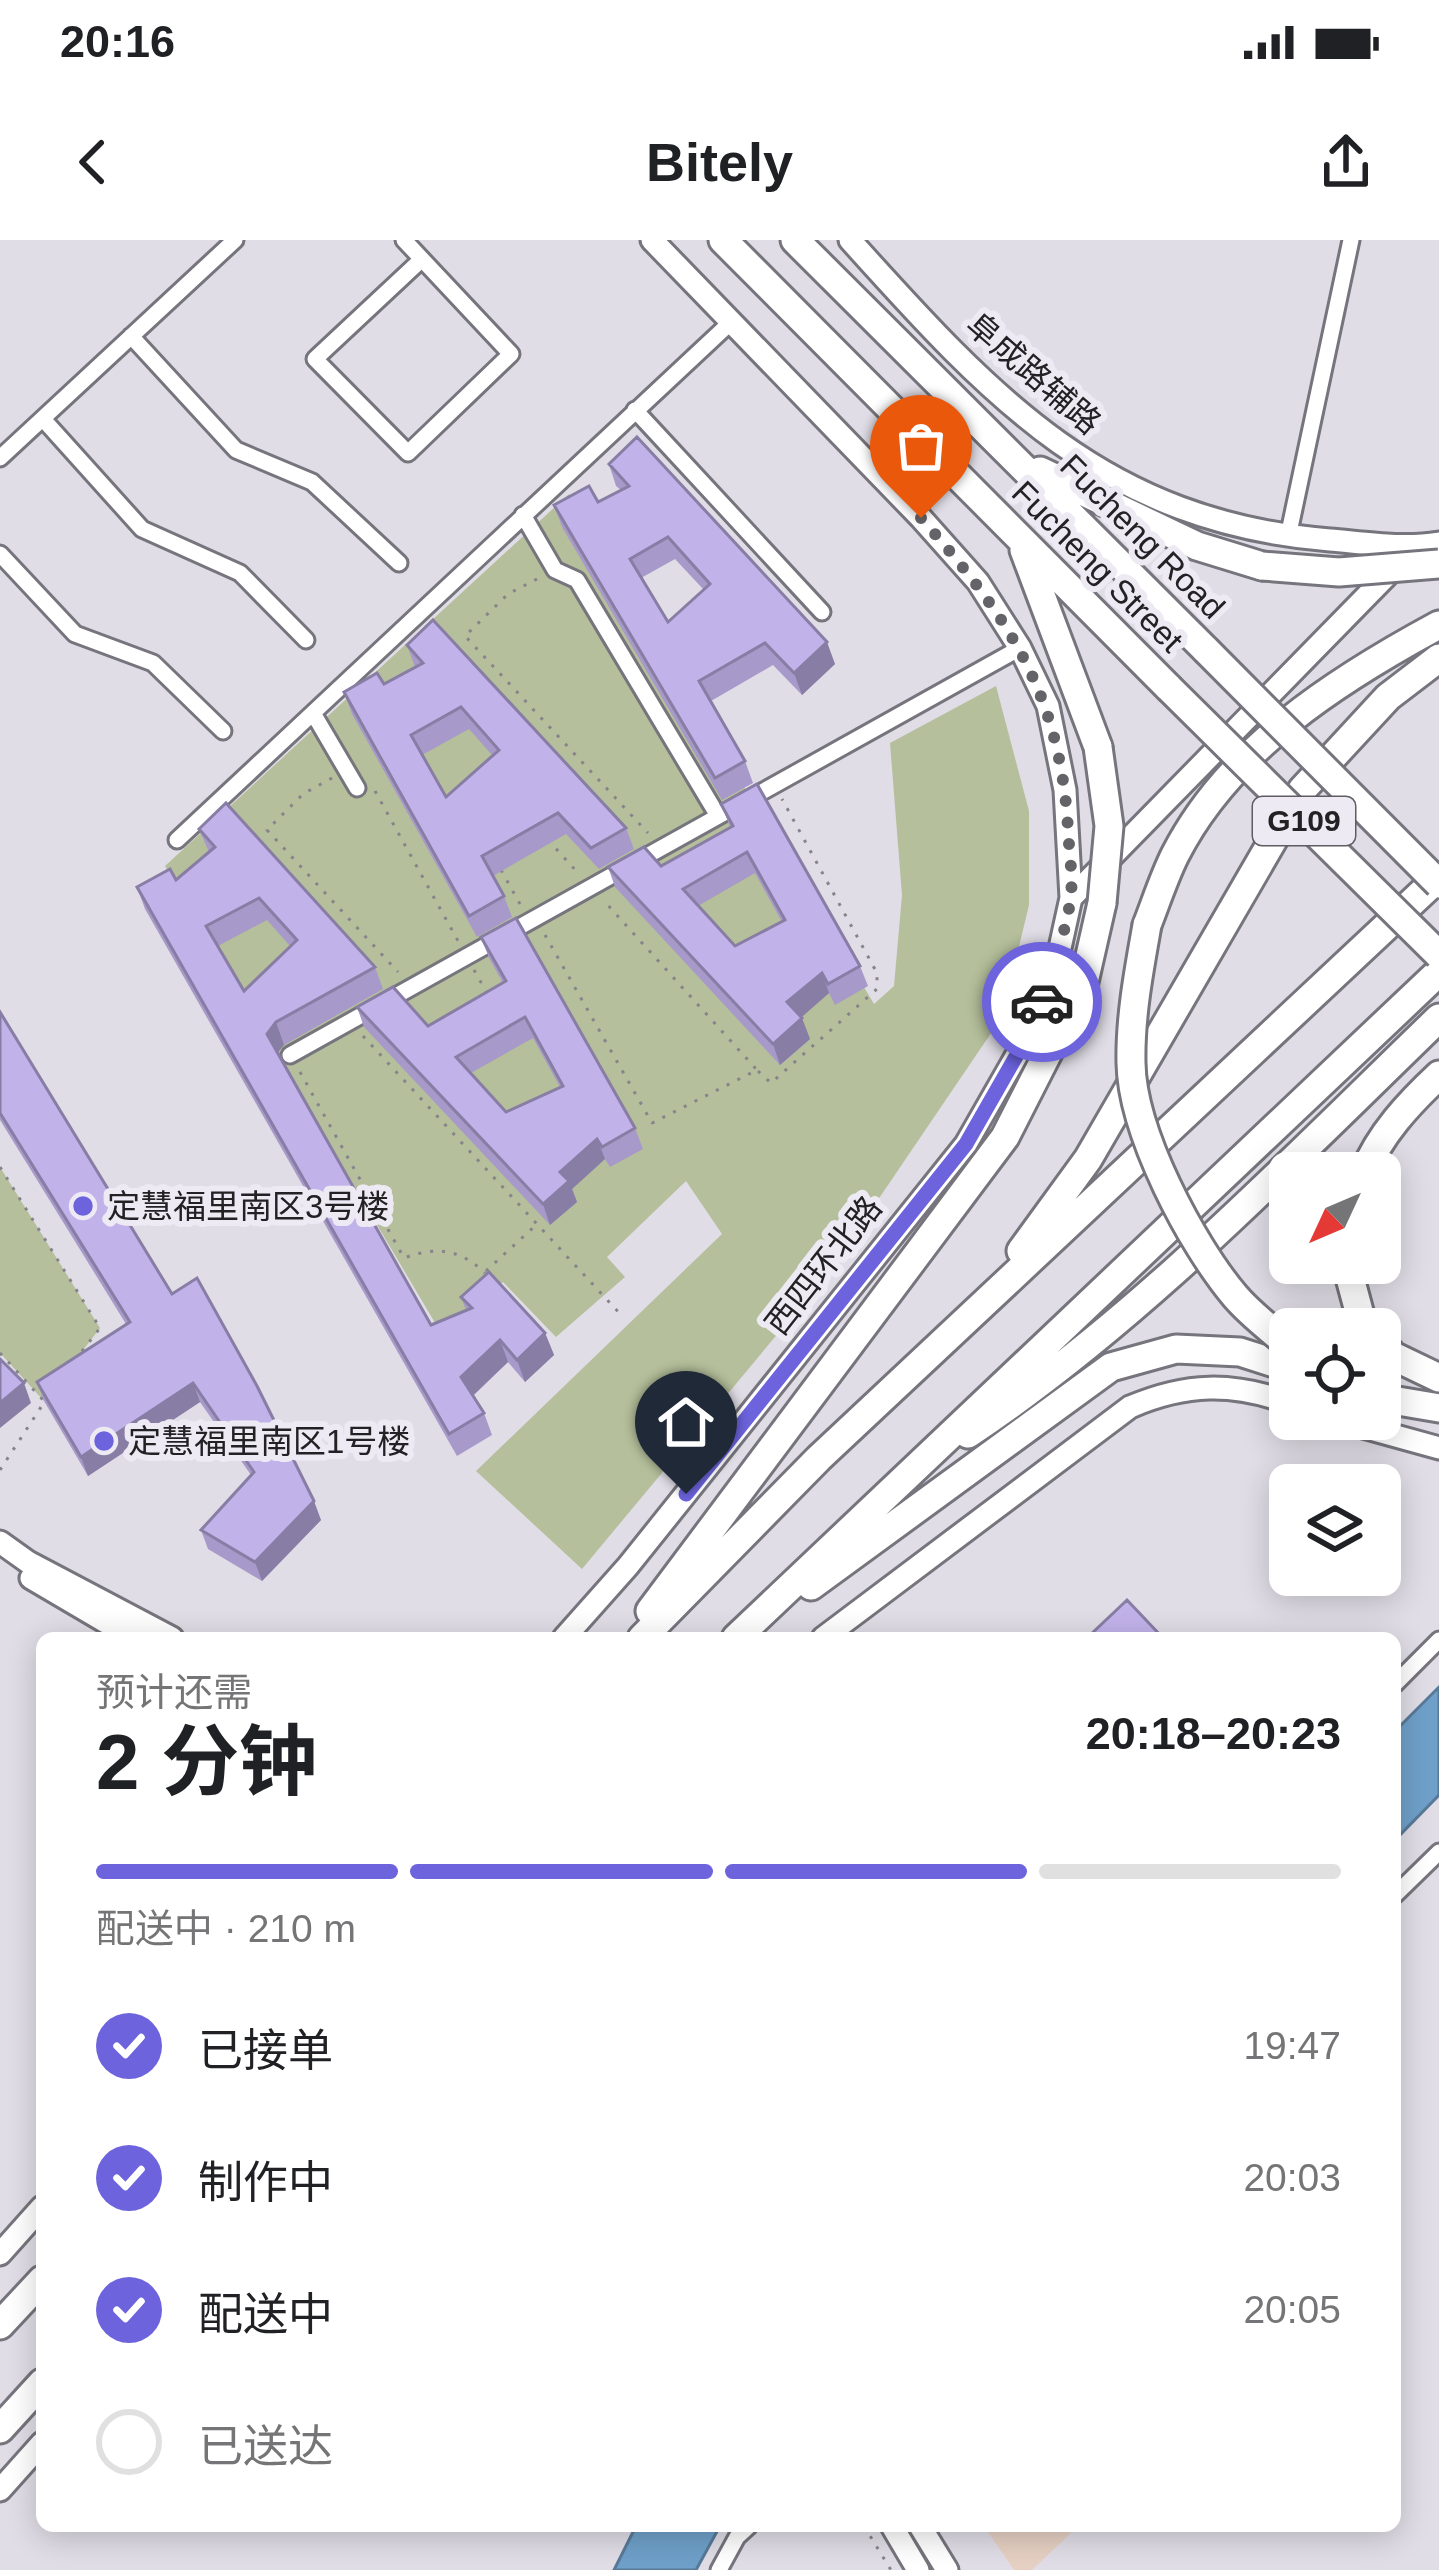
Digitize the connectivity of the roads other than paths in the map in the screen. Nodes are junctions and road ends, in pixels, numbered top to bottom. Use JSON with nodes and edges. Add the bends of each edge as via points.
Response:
{"nodes":[{"id":1,"x":235,"y":240,"type":"edge"},
{"id":2,"x":404,"y":240,"type":"edge"},
{"id":3,"x":652,"y":240,"type":"edge"},
{"id":4,"x":722,"y":240,"type":"edge"},
{"id":5,"x":795,"y":240,"type":"edge"},
{"id":6,"x":850,"y":240,"type":"edge"},
{"id":7,"x":1351,"y":240,"type":"edge"},
{"id":8,"x":422,"y":259,"type":"junction"},
{"id":9,"x":731,"y":322,"type":"junction"},
{"id":10,"x":131,"y":336,"type":"junction"},
{"id":11,"x":635,"y":410,"type":"junction"},
{"id":12,"x":43,"y":419,"type":"junction"},
{"id":13,"x":0,"y":458,"type":"edge"},
{"id":14,"x":1016,"y":459,"type":"junction"},
{"id":15,"x":523,"y":515,"type":"junction"},
{"id":16,"x":1288,"y":537,"type":"junction"},
{"id":17,"x":1020,"y":540,"type":"junction"},
{"id":18,"x":1439,"y":543,"type":"edge"},
{"id":19,"x":1415,"y":547,"type":"junction"},
{"id":20,"x":0,"y":554,"type":"edge"},
{"id":21,"x":399,"y":563,"type":"dead end"},
{"id":22,"x":1439,"y":564,"type":"edge"},
{"id":23,"x":822,"y":612,"type":"dead end"},
{"id":24,"x":1439,"y":626,"type":"edge"},
{"id":25,"x":305,"y":640,"type":"dead end"},
{"id":26,"x":1020,"y":647,"type":"junction"},
{"id":27,"x":1439,"y":658,"type":"edge"},
{"id":28,"x":313,"y":713,"type":"junction"},
{"id":29,"x":223,"y":731,"type":"dead end"},
{"id":30,"x":357,"y":788,"type":"dead end"},
{"id":31,"x":718,"y":816,"type":"junction"},
{"id":32,"x":178,"y":840,"type":"dead end"},
{"id":33,"x":1439,"y":880,"type":"edge"},
{"id":34,"x":1071,"y":898,"type":"junction"},
{"id":35,"x":1439,"y":955,"type":"edge"},
{"id":36,"x":1439,"y":972,"type":"edge"},
{"id":37,"x":1439,"y":1018,"type":"edge"},
{"id":38,"x":290,"y":1055,"type":"road end"},
{"id":39,"x":1439,"y":1075,"type":"edge"},
{"id":40,"x":1373,"y":1152,"type":"edge"},
{"id":41,"x":984,"y":1303,"type":"junction"},
{"id":42,"x":1269,"y":1327,"type":"edge"},
{"id":43,"x":1401,"y":1360,"type":"edge"},
{"id":44,"x":1269,"y":1361,"type":"edge"},
{"id":45,"x":1439,"y":1378,"type":"edge"},
{"id":46,"x":1269,"y":1399,"type":"edge"},
{"id":47,"x":1401,"y":1402,"type":"edge"},
{"id":48,"x":1439,"y":1408,"type":"edge"},
{"id":49,"x":1401,"y":1438,"type":"edge"},
{"id":50,"x":1439,"y":1448,"type":"edge"},
{"id":51,"x":900,"y":1480,"type":"junction"},
{"id":52,"x":0,"y":1542,"type":"edge"},
{"id":53,"x":0,"y":1558,"type":"edge"},
{"id":54,"x":123,"y":1632,"type":"edge"},
{"id":55,"x":161,"y":1632,"type":"edge"},
{"id":56,"x":569,"y":1632,"type":"edge"},
{"id":57,"x":634,"y":1632,"type":"edge"},
{"id":58,"x":648,"y":1632,"type":"edge"},
{"id":59,"x":744,"y":1632,"type":"edge"},
{"id":60,"x":746,"y":1632,"type":"edge"},
{"id":61,"x":831,"y":1632,"type":"edge"},
{"id":62,"x":1439,"y":1640,"type":"edge"},
{"id":63,"x":1401,"y":1678,"type":"edge"},
{"id":64,"x":1439,"y":1852,"type":"edge"},
{"id":65,"x":1401,"y":1889,"type":"edge"},
{"id":66,"x":36,"y":2214,"type":"edge"},
{"id":67,"x":0,"y":2254,"type":"edge"},
{"id":68,"x":36,"y":2286,"type":"edge"},
{"id":69,"x":0,"y":2325,"type":"edge"},
{"id":70,"x":36,"y":2389,"type":"edge"},
{"id":71,"x":0,"y":2428,"type":"edge"},
{"id":72,"x":36,"y":2450,"type":"edge"},
{"id":73,"x":0,"y":2490,"type":"edge"},
{"id":74,"x":742,"y":2532,"type":"edge"},
{"id":75,"x":896,"y":2532,"type":"edge"},
{"id":76,"x":924,"y":2532,"type":"edge"},
{"id":77,"x":719,"y":2570,"type":"edge"},
{"id":78,"x":918,"y":2570,"type":"edge"},
{"id":79,"x":947,"y":2570,"type":"edge"}],
"edges":[{"from":1,"to":10,"type":"street"},
{"from":2,"to":8,"type":"street"},
{"from":3,"to":9,"type":"main road"},
{"from":4,"to":17,"type":"highway","name":"Fucheng Street","number":"G109"},
{"from":5,"to":14,"type":"highway","name":"Fucheng Road","number":"G109"},
{"from":6,"to":16,"type":"main road","name":"阜成路辅路","via":[[976,375],[1070,453],[1144,496]]},
{"from":7,"to":16,"type":"street"},
{"from":8,"to":8,"type":"street","via":[[315,359],[408,453],[512,354]]},
{"from":9,"to":11,"type":"street"},
{"from":9,"to":26,"type":"main road","via":[[978,582]]},
{"from":10,"to":12,"type":"street"},
{"from":10,"to":21,"type":"street","via":[[236,450],[312,482]]},
{"from":11,"to":15,"type":"street"},
{"from":11,"to":23,"type":"street"},
{"from":12,"to":13,"type":"street"},
{"from":12,"to":25,"type":"street","via":[[142,529],[240,573]]},
{"from":14,"to":22,"type":"highway","bridge":true,"via":[[1142,522],[1262,566],[1339,572]]},
{"from":14,"to":33,"type":"highway","name":"Fucheng Road","number":"G109","bridge":true},
{"from":15,"to":28,"type":"street"},
{"from":15,"to":31,"type":"street","via":[[555,570],[577,580]]},
{"from":16,"to":19,"type":"main road","name":"阜成路辅路"},
{"from":17,"to":35,"type":"highway","name":"Fucheng Street","number":"G109","bridge":true},
{"from":17,"to":57,"type":"highway","bridge":true,"via":[[1098,748],[1108,826],[1084,982],[1005,1137]]},
{"from":18,"to":19,"type":"main road","name":"阜成路辅路"},
{"from":19,"to":34,"type":"main road"},
{"from":20,"to":29,"type":"street","via":[[75,634],[153,663]]},
{"from":24,"to":42,"type":"highway","bridge":true,"via":[[1363,666],[1283,725],[1219,789],[1175,854],[1147,925],[1131,1067],[1151,1150],[1184,1222],[1236,1297]]},
{"from":26,"to":31,"type":"street"},
{"from":26,"to":34,"type":"main road","via":[[1048,706],[1065,790]]},
{"from":27,"to":41,"type":"highway","via":[[1388,697],[1302,790],[1088,1160]]},
{"from":28,"to":30,"type":"street"},
{"from":28,"to":32,"type":"street"},
{"from":31,"to":38,"type":"street"},
{"from":33,"to":41,"type":"highway"},
{"from":34,"to":56,"type":"main road","name":"西四环北路","via":[[1034,1025],[966,1144]]},
{"from":36,"to":51,"type":"highway"},
{"from":37,"to":51,"type":"highway","via":[[1213,1235],[1058,1368]]},
{"from":39,"to":40,"type":"highway"},
{"from":41,"to":58,"type":"highway"},
{"from":43,"to":45,"type":"highway"},
{"from":44,"to":60,"type":"highway","via":[[1176,1349],[1111,1367]]},
{"from":46,"to":61,"type":"main road","via":[[1202,1385],[1130,1407]]},
{"from":47,"to":48,"type":"highway"},
{"from":49,"to":50,"type":"main road"},
{"from":51,"to":59,"type":"highway"},
{"from":52,"to":55,"type":"main road"},
{"from":53,"to":54,"type":"main road"},
{"from":62,"to":63,"type":"street"},
{"from":64,"to":65,"type":"street"},
{"from":66,"to":67,"type":"main road"},
{"from":68,"to":69,"type":"highway"},
{"from":70,"to":71,"type":"highway"},
{"from":72,"to":73,"type":"main road"},
{"from":74,"to":77,"type":"street"},
{"from":75,"to":78,"type":"main road"},
{"from":76,"to":79,"type":"main road"}]}
